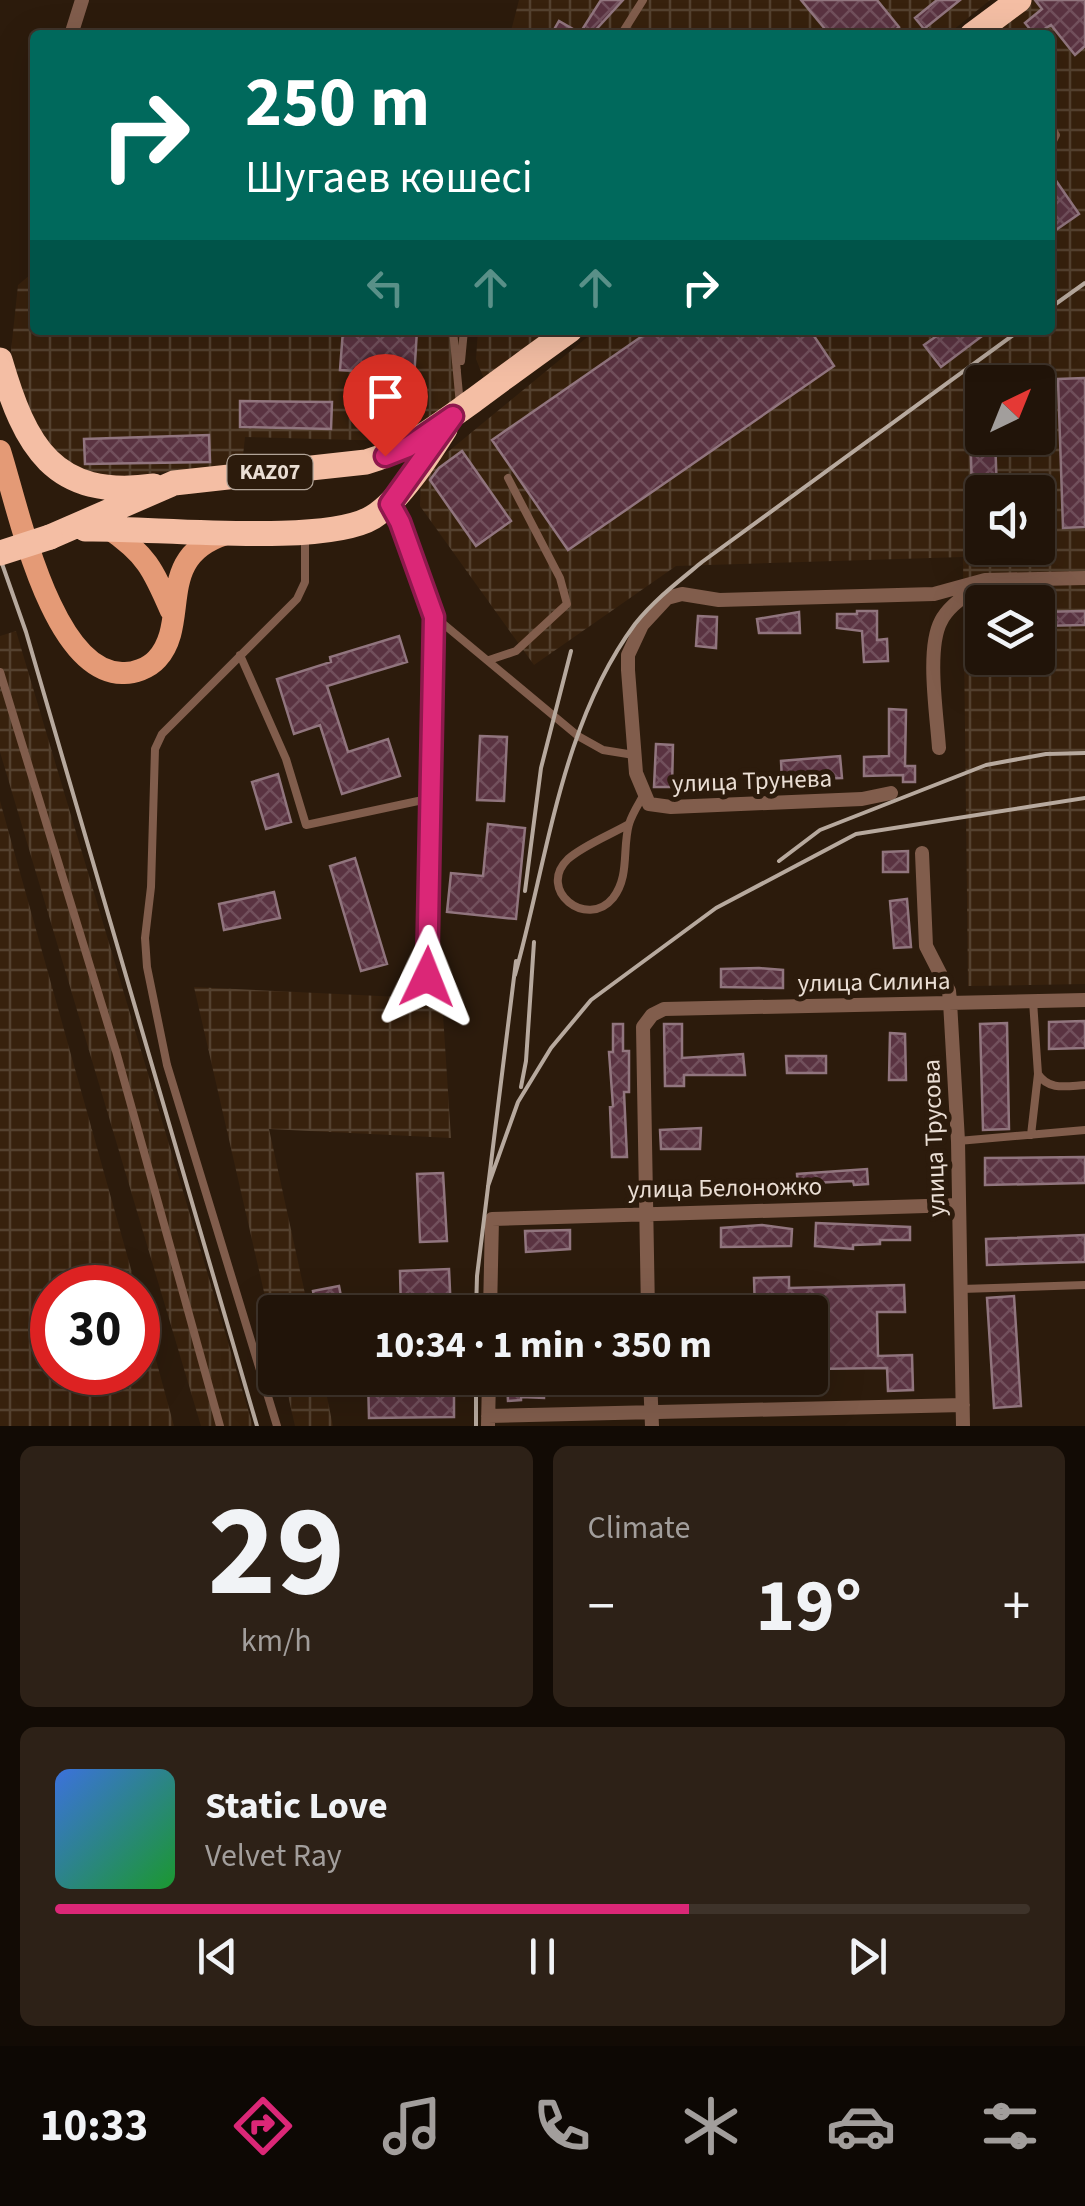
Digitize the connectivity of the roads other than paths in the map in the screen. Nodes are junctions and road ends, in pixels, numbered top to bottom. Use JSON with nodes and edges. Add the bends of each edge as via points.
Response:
{"nodes":[{"id":1,"x":82,"y":0,"type":"edge"},
{"id":2,"x":643,"y":0,"type":"edge"},
{"id":3,"x":1020,"y":0,"type":"edge"},
{"id":4,"x":73,"y":30,"type":"edge"},
{"id":5,"x":625,"y":30,"type":"edge"},
{"id":6,"x":982,"y":30,"type":"edge"},
{"id":7,"x":454,"y":335,"type":"edge"},
{"id":8,"x":463,"y":335,"type":"edge"},
{"id":9,"x":563,"y":335,"type":"edge"},
{"id":10,"x":0,"y":360,"type":"edge"},
{"id":11,"x":458,"y":380,"type":"junction"},
{"id":12,"x":457,"y":413,"type":"junction"},
{"id":13,"x":0,"y":451,"type":"edge"},
{"id":14,"x":366,"y":462,"type":"junction"},
{"id":15,"x":508,"y":478,"type":"dead end"},
{"id":16,"x":174,"y":483,"type":"junction"},
{"id":17,"x":390,"y":504,"type":"junction"},
{"id":18,"x":108,"y":528,"type":"junction"},
{"id":19,"x":305,"y":531,"type":"junction"},
{"id":20,"x":234,"y":532,"type":"junction"},
{"id":21,"x":61,"y":533,"type":"junction"},
{"id":22,"x":178,"y":533,"type":"junction"},
{"id":23,"x":0,"y":553,"type":"edge"},
{"id":24,"x":1085,"y":578,"type":"edge"},
{"id":25,"x":985,"y":580,"type":"junction"},
{"id":26,"x":172,"y":611,"type":"junction"},
{"id":27,"x":434,"y":617,"type":"junction"},
{"id":28,"x":240,"y":655,"type":"junction"},
{"id":29,"x":489,"y":660,"type":"junction"},
{"id":30,"x":0,"y":672,"type":"edge"},
{"id":31,"x":938,"y":748,"type":"dead end"},
{"id":32,"x":634,"y":755,"type":"junction"},
{"id":33,"x":891,"y":793,"type":"dead end"},
{"id":34,"x":642,"y":796,"type":"junction"},
{"id":35,"x":432,"y":798,"type":"junction"},
{"id":36,"x":629,"y":824,"type":"junction"},
{"id":37,"x":922,"y":853,"type":"dead end"},
{"id":38,"x":427,"y":977,"type":"dead end"},
{"id":39,"x":1085,"y":1000,"type":"edge"},
{"id":40,"x":1032,"y":1001,"type":"junction"},
{"id":41,"x":950,"y":1002,"type":"junction"},
{"id":42,"x":1038,"y":1074,"type":"junction"},
{"id":43,"x":1085,"y":1085,"type":"edge"},
{"id":44,"x":1085,"y":1130,"type":"edge"},
{"id":45,"x":1031,"y":1135,"type":"junction"},
{"id":46,"x":958,"y":1141,"type":"junction"},
{"id":47,"x":959,"y":1205,"type":"junction"},
{"id":48,"x":644,"y":1213,"type":"junction"},
{"id":49,"x":1085,"y":1285,"type":"edge"},
{"id":50,"x":961,"y":1289,"type":"junction"},
{"id":51,"x":490,"y":1295,"type":"edge"},
{"id":52,"x":647,"y":1295,"type":"edge"},
{"id":53,"x":489,"y":1395,"type":"edge"},
{"id":54,"x":963,"y":1404,"type":"junction"},
{"id":55,"x":652,"y":1419,"type":"edge"},
{"id":56,"x":488,"y":1421,"type":"edge"},
{"id":57,"x":220,"y":1426,"type":"edge"},
{"id":58,"x":277,"y":1426,"type":"edge"},
{"id":59,"x":963,"y":1426,"type":"edge"}],
"edges":[{"from":1,"to":4,"type":"street"},
{"from":2,"to":5,"type":"lane"},
{"from":3,"to":6,"type":"highway"},
{"from":7,"to":11,"type":"lane"},
{"from":8,"to":11,"type":"lane"},
{"from":9,"to":12,"type":"highway","number":"KAZ07"},
{"from":10,"to":16,"type":"highway","via":[[15,412],[49,464],[108,489]]},
{"from":11,"to":12,"type":"lane"},
{"from":12,"to":14,"type":"highway","number":"KAZ07","via":[[408,447]]},
{"from":12,"to":17,"type":"highway","number":"KAZ07"},
{"from":13,"to":26,"type":"main road","via":[[48,599],[85,660],[118,674],[144,668],[166,642]]},
{"from":14,"to":16,"type":"highway","number":"KAZ07"},
{"from":14,"to":17,"type":"highway","via":[[389,480]]},
{"from":15,"to":29,"type":"lane","via":[[567,604],[516,650]]},
{"from":16,"to":21,"type":"highway","number":"KAZ07"},
{"from":16,"to":22,"type":"highway","via":[[160,496],[158,509]]},
{"from":17,"to":19,"type":"highway","number":"KAZ07","via":[[356,524]]},
{"from":17,"to":27,"type":"street"},
{"from":18,"to":21,"type":"highway"},
{"from":18,"to":22,"type":"highway","number":"KAZ07"},
{"from":18,"to":26,"type":"main road","via":[[136,548]]},
{"from":19,"to":20,"type":"highway","number":"KAZ07"},
{"from":19,"to":28,"type":"lane","via":[[305,582]]},
{"from":20,"to":22,"type":"highway","number":"KAZ07"},
{"from":20,"to":26,"type":"main road","via":[[205,541],[186,564]]},
{"from":21,"to":23,"type":"highway","number":"KAZ07","bridge":true},
{"from":24,"to":25,"type":"street"},
{"from":25,"to":31,"type":"street","via":[[938,625]]},
{"from":25,"to":32,"type":"street","name":"улица Трунева","via":[[934,594],[667,598],[628,655]]},
{"from":27,"to":29,"type":"lane"},
{"from":27,"to":35,"type":"street"},
{"from":28,"to":35,"type":"lane","via":[[286,759],[306,825]]},
{"from":28,"to":58,"type":"lane","via":[[172,722],[155,750],[146,967],[167,1066]]},
{"from":29,"to":32,"type":"lane","via":[[578,736],[603,750]]},
{"from":30,"to":57,"type":"lane"},
{"from":32,"to":34,"type":"street","name":"улица Трунева"},
{"from":33,"to":34,"type":"street","name":"улица Трунева","via":[[671,807],[648,804]]},
{"from":34,"to":36,"type":"lane"},
{"from":35,"to":38,"type":"street"},
{"from":36,"to":36,"type":"lane","via":[[614,897],[596,909],[573,907],[560,896],[561,869]]},
{"from":37,"to":41,"type":"street","name":"улица Трусова","via":[[926,946]]},
{"from":39,"to":40,"type":"street","name":"улица Силина"},
{"from":40,"to":41,"type":"street","name":"улица Силина"},
{"from":40,"to":42,"type":"lane"},
{"from":41,"to":46,"type":"street","name":"улица Трусова"},
{"from":41,"to":48,"type":"street","name":"улица Силина","via":[[664,1009],[652,1015],[644,1027]]},
{"from":42,"to":43,"type":"lane","via":[[1053,1087]]},
{"from":42,"to":45,"type":"lane"},
{"from":44,"to":45,"type":"lane"},
{"from":45,"to":46,"type":"lane"},
{"from":46,"to":47,"type":"street","name":"улица Трусова"},
{"from":47,"to":48,"type":"street","name":"улица Белоножко"},
{"from":47,"to":50,"type":"street","name":"улица Трусова"},
{"from":48,"to":51,"type":"street","name":"улица Белоножко","via":[[492,1218]]},
{"from":48,"to":52,"type":"street"},
{"from":49,"to":50,"type":"lane"},
{"from":50,"to":54,"type":"street","name":"улица Трусова"},
{"from":53,"to":56,"type":"street"},
{"from":54,"to":55,"type":"street"},
{"from":54,"to":59,"type":"street","name":"улица Трусова"},
{"from":55,"to":56,"type":"street"}]}
